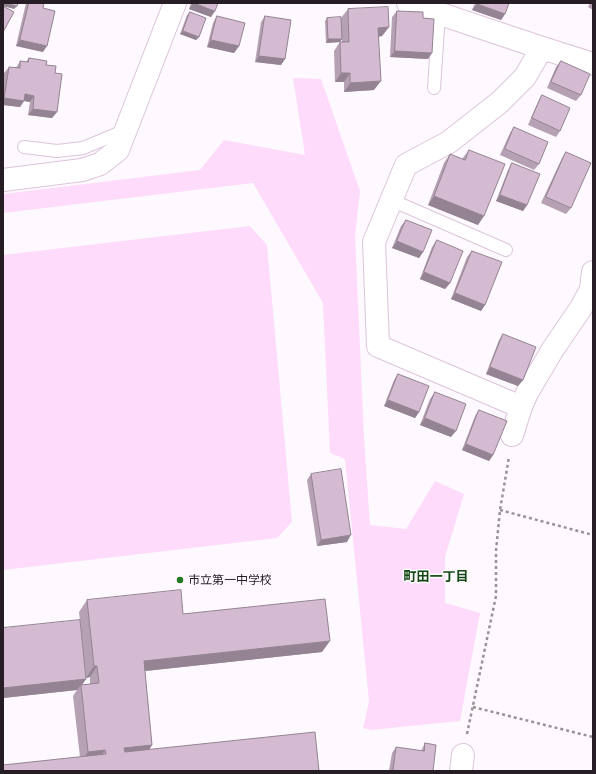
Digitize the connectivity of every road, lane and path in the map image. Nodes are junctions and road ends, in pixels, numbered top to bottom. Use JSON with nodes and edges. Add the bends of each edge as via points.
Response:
{"nodes":[{"id":1,"x":175,"y":3,"type":"edge"},
{"id":2,"x":408,"y":3,"type":"edge"},
{"id":3,"x":439,"y":13,"type":"junction"},
{"id":4,"x":542,"y":48,"type":"junction"},
{"id":5,"x":593,"y":64,"type":"edge"},
{"id":6,"x":434,"y":88,"type":"dead end"},
{"id":7,"x":126,"y":130,"type":"junction"},
{"id":8,"x":24,"y":147,"type":"dead end"},
{"id":9,"x":3,"y":180,"type":"edge"},
{"id":10,"x":391,"y":200,"type":"junction"},
{"id":11,"x":506,"y":250,"type":"dead end"},
{"id":12,"x":592,"y":283,"type":"edge"},
{"id":13,"x":521,"y":407,"type":"junction"},
{"id":14,"x":512,"y":435,"type":"joint"},
{"id":15,"x":500,"y":510,"type":"junction"},
{"id":16,"x":593,"y":535,"type":"edge"},
{"id":17,"x":473,"y":707,"type":"junction"},
{"id":18,"x":593,"y":737,"type":"edge"},
{"id":19,"x":462,"y":763,"type":"edge"}],
"edges":[{"from":1,"to":7,"type":"street"},
{"from":2,"to":3,"type":"street"},
{"from":3,"to":4,"type":"street"},
{"from":3,"to":6,"type":"lane"},
{"from":4,"to":5,"type":"street"},
{"from":4,"to":10,"type":"street","via":[[525,77],[500,102],[449,142],[406,165]]},
{"from":7,"to":8,"type":"lane","via":[[83,148],[57,151]]},
{"from":7,"to":9,"type":"street","via":[[118,150],[100,164],[82,170]]},
{"from":10,"to":11,"type":"lane"},
{"from":10,"to":13,"type":"street","via":[[374,242],[378,346]]},
{"from":12,"to":13,"type":"street","via":[[581,308],[553,349]]},
{"from":13,"to":14,"type":"street"},
{"from":14,"to":15,"type":"path"},
{"from":15,"to":16,"type":"path"},
{"from":15,"to":17,"type":"path","via":[[496,551],[496,596]]},
{"from":17,"to":18,"type":"path"},
{"from":17,"to":19,"type":"path"}]}
